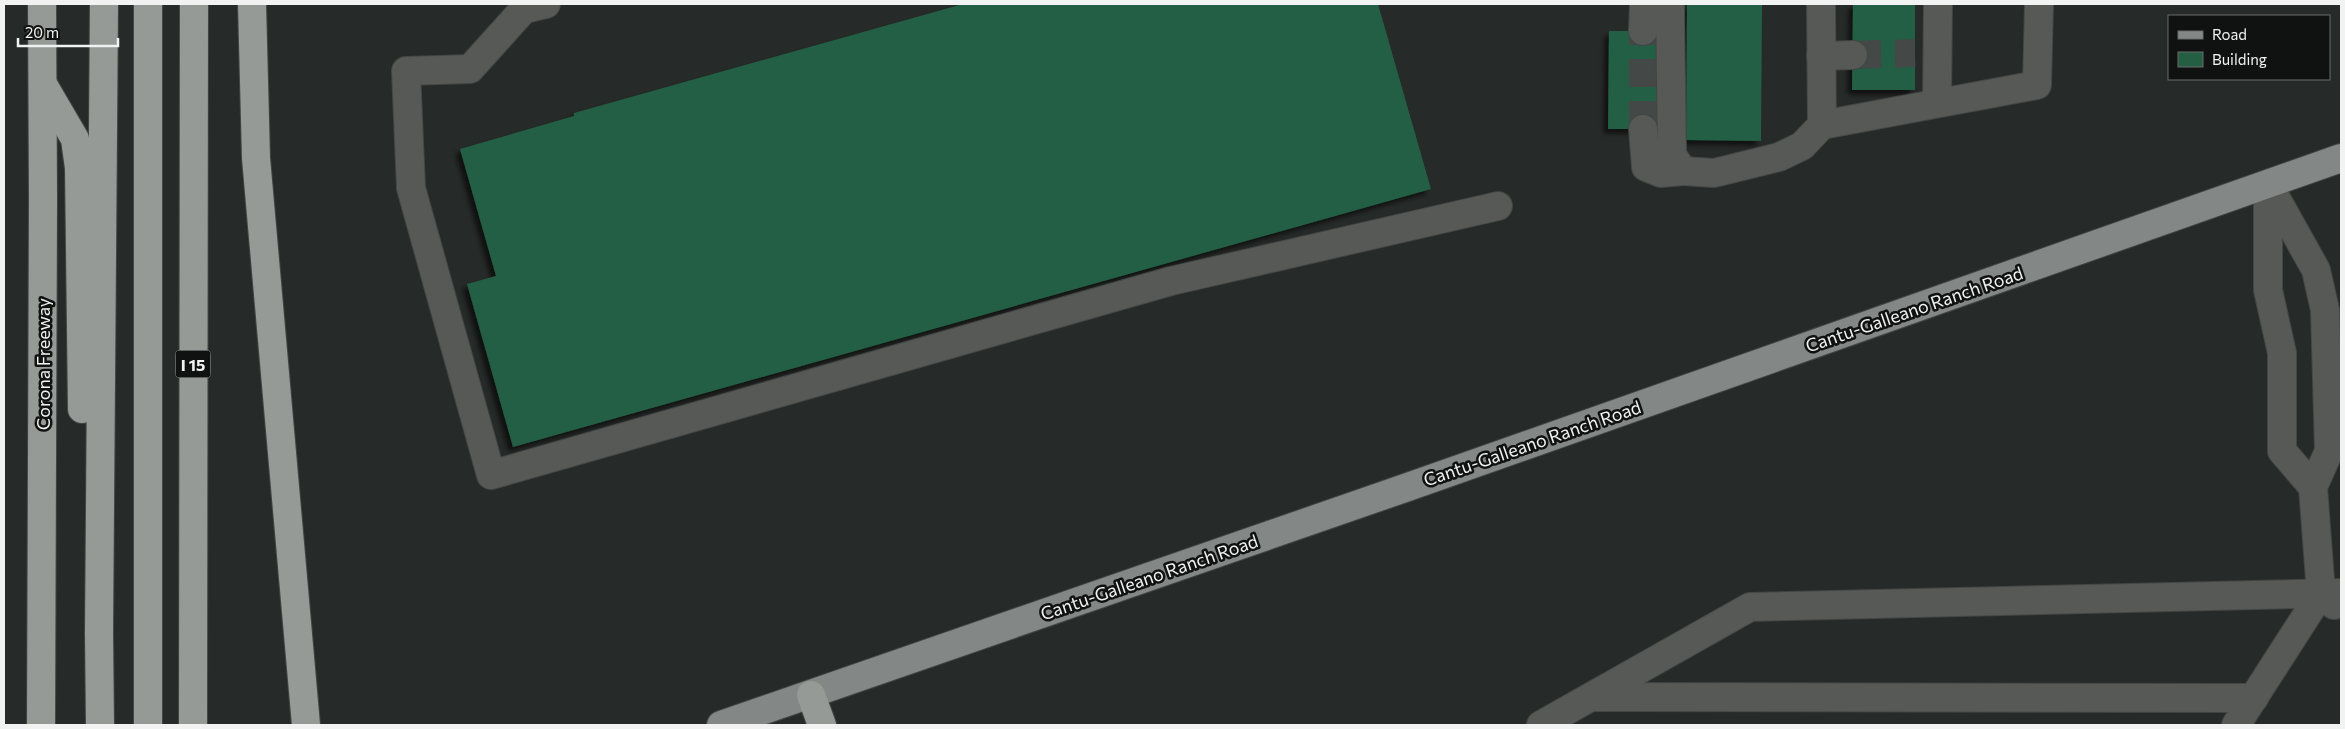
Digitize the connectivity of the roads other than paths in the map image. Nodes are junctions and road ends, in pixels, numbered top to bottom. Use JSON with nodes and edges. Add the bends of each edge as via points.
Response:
{"nodes":[{"id":1,"x":42,"y":4,"type":"edge"},
{"id":2,"x":104,"y":4,"type":"edge"},
{"id":3,"x":148,"y":4,"type":"edge"},
{"id":4,"x":194,"y":4,"type":"edge"},
{"id":5,"x":252,"y":4,"type":"edge"},
{"id":6,"x":546,"y":4,"type":"edge"},
{"id":7,"x":1644,"y":4,"type":"edge"},
{"id":8,"x":1670,"y":4,"type":"edge"},
{"id":9,"x":1820,"y":4,"type":"edge"},
{"id":10,"x":1938,"y":4,"type":"edge"},
{"id":11,"x":2039,"y":4,"type":"edge"},
{"id":12,"x":1644,"y":31,"type":"tunnel mouth"},
{"id":13,"x":1853,"y":55,"type":"tunnel mouth"},
{"id":14,"x":1821,"y":56,"type":"junction"},
{"id":15,"x":43,"y":85,"type":"junction"},
{"id":16,"x":1937,"y":103,"type":"junction"},
{"id":17,"x":1822,"y":125,"type":"junction"},
{"id":18,"x":1643,"y":129,"type":"tunnel mouth"},
{"id":19,"x":2341,"y":158,"type":"edge"},
{"id":20,"x":1683,"y":172,"type":"junction"},
{"id":21,"x":2268,"y":184,"type":"junction"},
{"id":22,"x":1498,"y":206,"type":"dead end"},
{"id":23,"x":2313,"y":487,"type":"junction"},
{"id":24,"x":2331,"y":593,"type":"edge"},
{"id":25,"x":2341,"y":611,"type":"edge"},
{"id":26,"x":99,"y":633,"type":"junction"},
{"id":27,"x":811,"y":695,"type":"junction"},
{"id":28,"x":1591,"y":697,"type":"junction"},
{"id":29,"x":2254,"y":698,"type":"junction"},
{"id":30,"x":41,"y":725,"type":"edge"},
{"id":31,"x":100,"y":725,"type":"edge"},
{"id":32,"x":148,"y":725,"type":"edge"},
{"id":33,"x":192,"y":725,"type":"edge"},
{"id":34,"x":306,"y":725,"type":"edge"},
{"id":35,"x":721,"y":725,"type":"edge"},
{"id":36,"x":822,"y":725,"type":"edge"},
{"id":37,"x":1541,"y":725,"type":"edge"},
{"id":38,"x":2236,"y":725,"type":"edge"}],
"edges":[{"from":1,"to":15,"type":"highway","name":"Corona Freeway"},
{"from":2,"to":26,"type":"highway"},
{"from":3,"to":32,"type":"highway"},
{"from":4,"to":33,"type":"highway","number":"I 15"},
{"from":5,"to":34,"type":"highway","via":[[256,158]]},
{"from":6,"to":22,"type":"lane","via":[[524,9],[470,69],[406,71],[411,188],[491,475],[1171,281]]},
{"from":7,"to":12,"type":"lane"},
{"from":8,"to":20,"type":"lane","via":[[1672,155]]},
{"from":9,"to":14,"type":"lane"},
{"from":10,"to":16,"type":"lane","via":[[1926,53]]},
{"from":11,"to":16,"type":"lane","via":[[2037,85]]},
{"from":13,"to":14,"type":"lane"},
{"from":14,"to":17,"type":"lane"},
{"from":15,"to":26,"type":"highway","via":[[75,139],[79,168],[83,573],[87,603]]},
{"from":15,"to":30,"type":"highway","name":"Corona Freeway"},
{"from":16,"to":17,"type":"lane"},
{"from":17,"to":20,"type":"lane","via":[[1802,146],[1779,157],[1714,173]]},
{"from":18,"to":20,"type":"lane","via":[[1646,167],[1661,173]]},
{"from":19,"to":21,"type":"main road","name":"Cantu-Galleano Ranch Road"},
{"from":21,"to":23,"type":"lane","via":[[2268,290],[2282,353],[2282,450]]},
{"from":21,"to":23,"type":"lane","via":[[2316,270],[2325,310],[2329,451]]},
{"from":21,"to":27,"type":"main road","name":"Cantu-Galleano Ranch Road"},
{"from":23,"to":24,"type":"lane"},
{"from":24,"to":25,"type":"lane"},
{"from":24,"to":28,"type":"lane","via":[[1750,607]]},
{"from":24,"to":29,"type":"lane"},
{"from":26,"to":31,"type":"highway"},
{"from":27,"to":35,"type":"main road","name":"Cantu-Galleano Ranch Road"},
{"from":27,"to":36,"type":"highway"},
{"from":28,"to":29,"type":"lane"},
{"from":28,"to":37,"type":"lane"},
{"from":29,"to":38,"type":"lane"}]}
